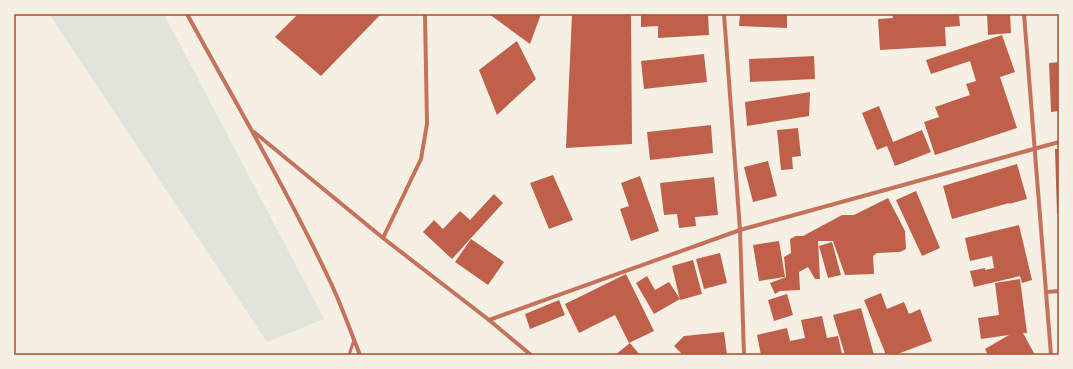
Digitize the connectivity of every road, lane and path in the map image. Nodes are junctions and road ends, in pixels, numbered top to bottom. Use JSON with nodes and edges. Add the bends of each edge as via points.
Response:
{"nodes":[{"id":1,"x":187,"y":14,"type":"edge"},
{"id":2,"x":426,"y":14,"type":"edge"},
{"id":3,"x":724,"y":14,"type":"edge"},
{"id":4,"x":1024,"y":14,"type":"edge"},
{"id":5,"x":252,"y":131,"type":"junction"},
{"id":6,"x":1059,"y":142,"type":"edge"},
{"id":7,"x":1035,"y":148,"type":"junction"},
{"id":8,"x":740,"y":230,"type":"junction"},
{"id":9,"x":383,"y":238,"type":"junction"},
{"id":10,"x":1059,"y":290,"type":"edge"},
{"id":11,"x":1046,"y":292,"type":"junction"},
{"id":12,"x":489,"y":320,"type":"junction"},
{"id":13,"x":354,"y":340,"type":"junction"},
{"id":14,"x":349,"y":355,"type":"edge"},
{"id":15,"x":360,"y":355,"type":"edge"},
{"id":16,"x":531,"y":355,"type":"edge"},
{"id":17,"x":744,"y":355,"type":"edge"},
{"id":18,"x":1051,"y":355,"type":"edge"}],
"edges":[{"from":1,"to":5,"type":"street"},
{"from":2,"to":9,"type":"street","via":[[427,124],[421,159]]},
{"from":3,"to":8,"type":"street"},
{"from":4,"to":7,"type":"street"},
{"from":5,"to":9,"type":"street"},
{"from":5,"to":13,"type":"street","via":[[282,184],[329,280]]},
{"from":6,"to":7,"type":"street"},
{"from":7,"to":8,"type":"street"},
{"from":7,"to":11,"type":"street"},
{"from":8,"to":12,"type":"street"},
{"from":8,"to":17,"type":"street"},
{"from":9,"to":12,"type":"street"},
{"from":10,"to":11,"type":"street"},
{"from":11,"to":18,"type":"street"},
{"from":12,"to":16,"type":"street"},
{"from":13,"to":14,"type":"lane"},
{"from":13,"to":15,"type":"street"}]}
